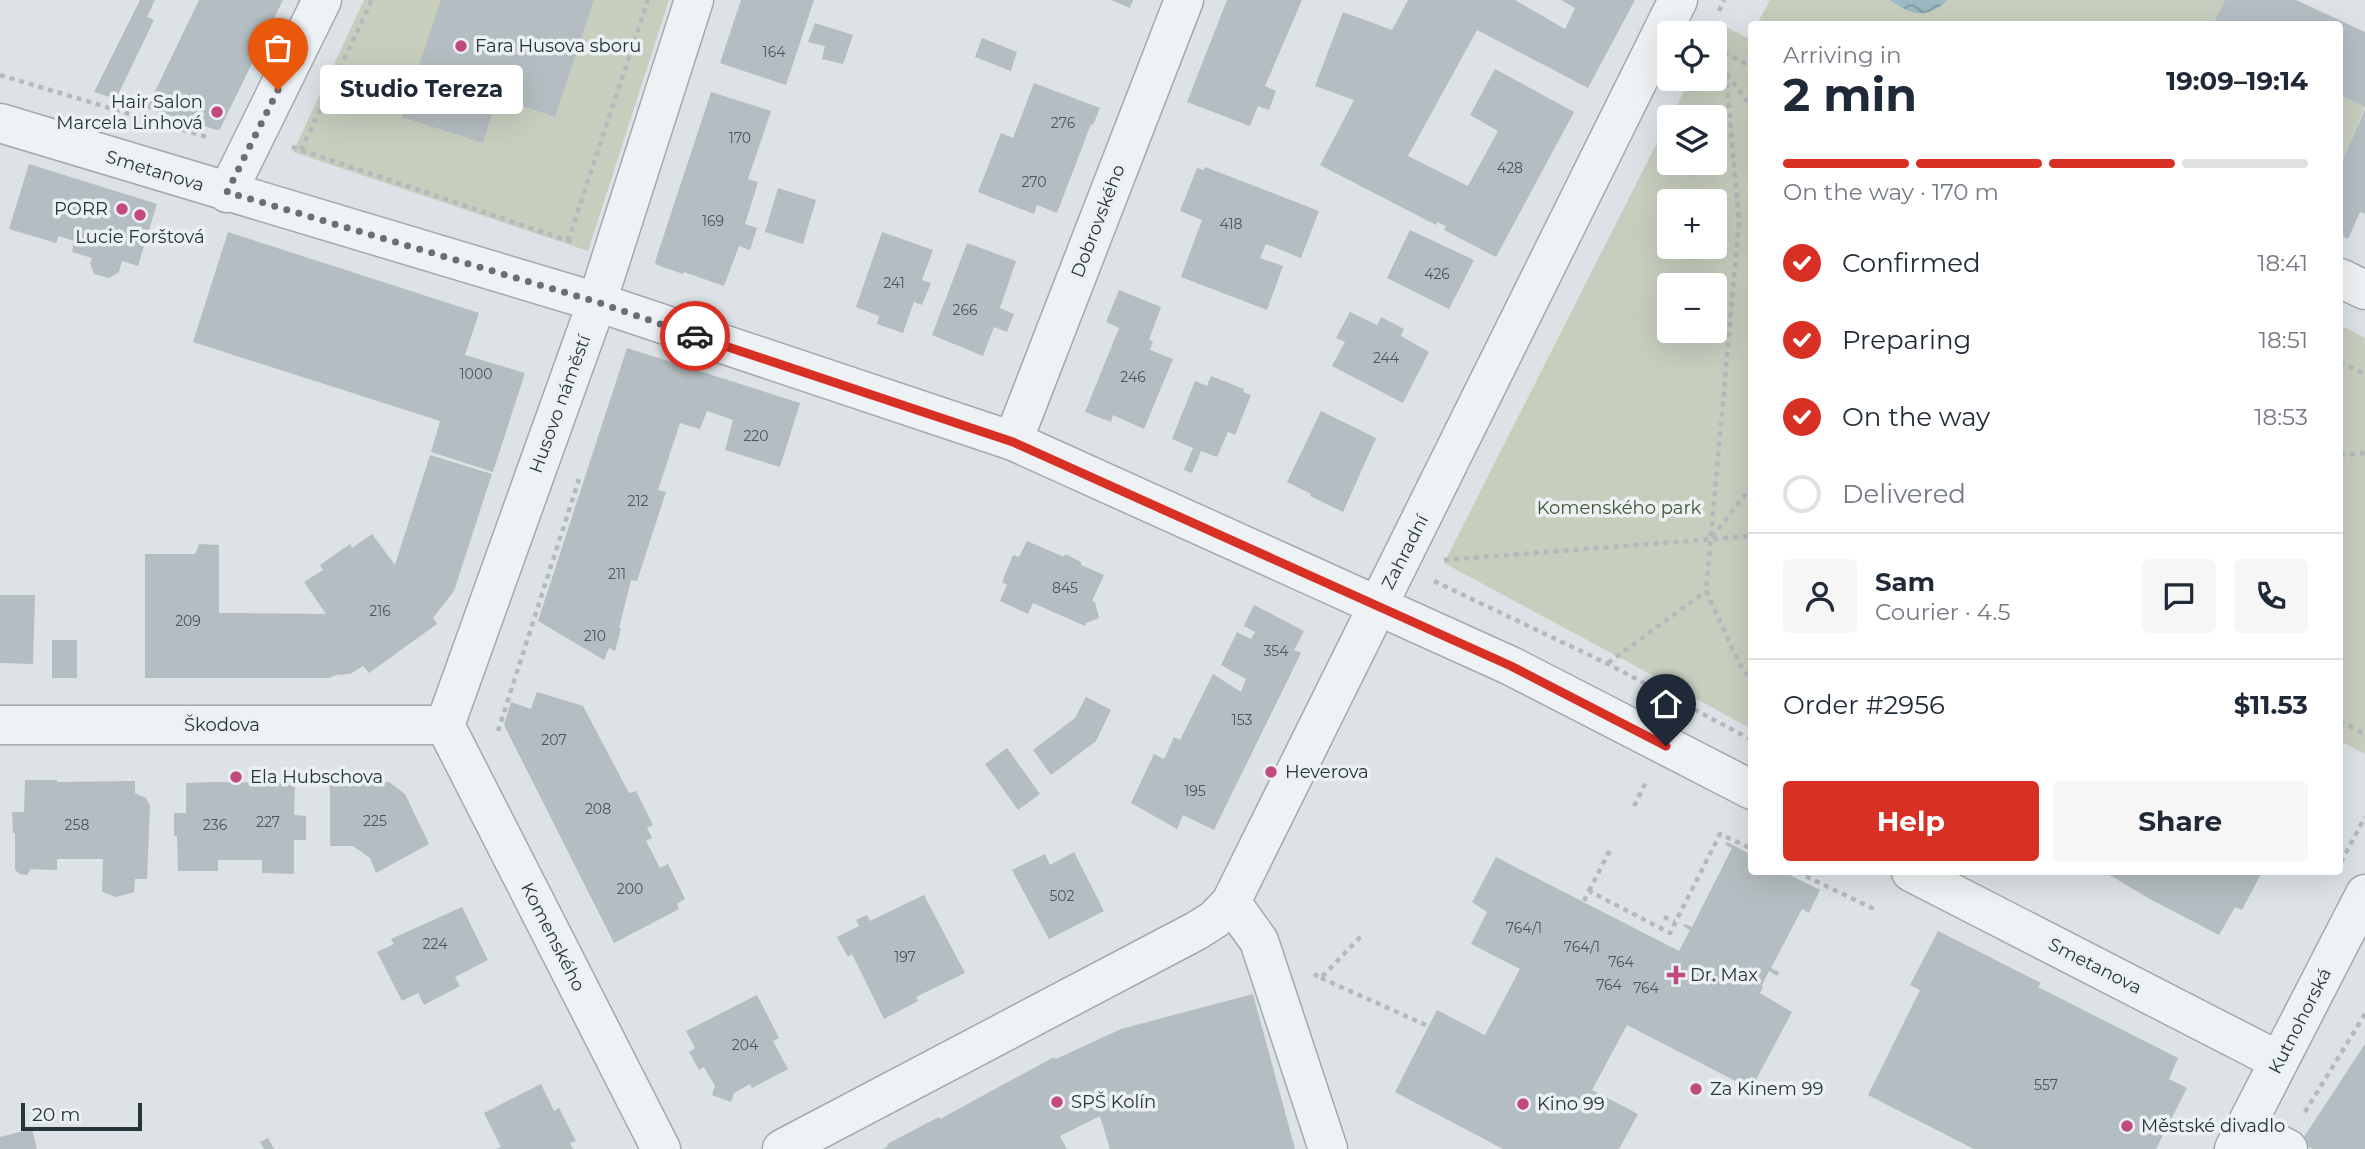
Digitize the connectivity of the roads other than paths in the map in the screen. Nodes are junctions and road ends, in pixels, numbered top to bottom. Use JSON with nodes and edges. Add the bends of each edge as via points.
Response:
{"nodes":[{"id":1,"x":322,"y":0,"type":"edge"},
{"id":2,"x":694,"y":0,"type":"edge"},
{"id":3,"x":1184,"y":0,"type":"edge"},
{"id":4,"x":1678,"y":0,"type":"edge"},
{"id":5,"x":0,"y":123,"type":"edge"},
{"id":6,"x":227,"y":192,"type":"junction"},
{"id":7,"x":2343,"y":279,"type":"edge"},
{"id":8,"x":2365,"y":290,"type":"edge"},
{"id":9,"x":597,"y":302,"type":"junction"},
{"id":10,"x":1013,"y":442,"type":"junction"},
{"id":11,"x":1378,"y":606,"type":"junction"},
{"id":12,"x":0,"y":725,"type":"edge"},
{"id":13,"x":444,"y":725,"type":"junction"},
{"id":14,"x":1748,"y":788,"type":"edge"},
{"id":15,"x":1917,"y":875,"type":"edge"},
{"id":16,"x":2365,"y":894,"type":"edge"},
{"id":17,"x":1231,"y":902,"type":"junction"},
{"id":18,"x":2279,"y":1061,"type":"junction"},
{"id":19,"x":2240,"y":1138,"type":"edge"},
{"id":20,"x":2286,"y":1148,"type":"edge"},
{"id":21,"x":661,"y":1149,"type":"edge"},
{"id":22,"x":782,"y":1149,"type":"edge"},
{"id":23,"x":1328,"y":1149,"type":"edge"}],
"edges":[{"from":1,"to":6,"type":"street"},
{"from":2,"to":9,"type":"street","name":"Husovo náměstí"},
{"from":3,"to":10,"type":"street","name":"Dobrovského"},
{"from":4,"to":11,"type":"street","name":"Zahradní"},
{"from":5,"to":6,"type":"street","name":"Smetanova"},
{"from":6,"to":9,"type":"street","name":"Smetanova"},
{"from":7,"to":8,"type":"street"},
{"from":9,"to":10,"type":"street","name":"Smetanova"},
{"from":9,"to":13,"type":"street","name":"Husovo náměstí"},
{"from":10,"to":11,"type":"street","name":"Smetanova"},
{"from":11,"to":14,"type":"street","name":"Smetanova","via":[[1511,666]]},
{"from":11,"to":17,"type":"street","name":"Zahradní"},
{"from":12,"to":13,"type":"street","name":"Škodova"},
{"from":13,"to":21,"type":"street","name":"Komenského"},
{"from":15,"to":18,"type":"street","name":"Smetanova"},
{"from":16,"to":18,"type":"street","name":"Kutnohorská"},
{"from":17,"to":22,"type":"street","via":[[1196,931]]},
{"from":17,"to":23,"type":"street","via":[[1259,942]]},
{"from":18,"to":19,"type":"street","name":"Kutnohorská"},
{"from":19,"to":20,"type":"street"}]}
